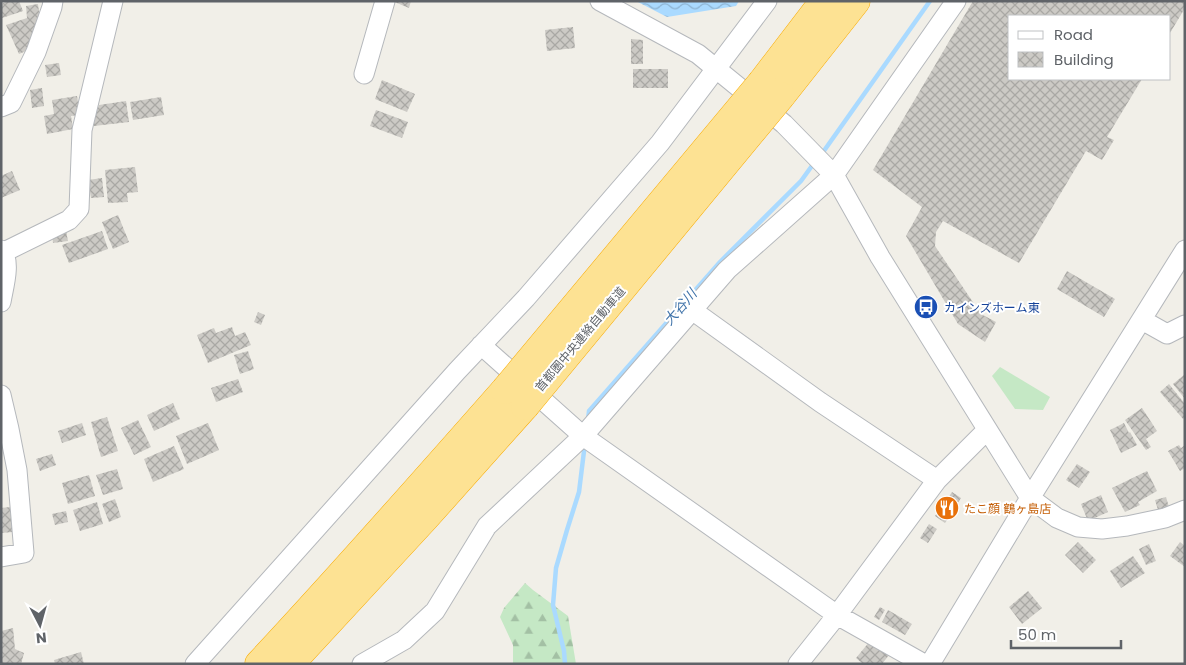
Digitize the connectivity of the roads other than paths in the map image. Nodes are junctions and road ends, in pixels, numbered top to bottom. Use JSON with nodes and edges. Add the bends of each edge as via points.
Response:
{"nodes":[{"id":1,"x":53,"y":1,"type":"edge"},
{"id":2,"x":113,"y":1,"type":"edge"},
{"id":3,"x":385,"y":1,"type":"edge"},
{"id":4,"x":600,"y":1,"type":"edge"},
{"id":5,"x":767,"y":1,"type":"edge"},
{"id":6,"x":824,"y":1,"type":"edge"},
{"id":7,"x":856,"y":1,"type":"edge"},
{"id":8,"x":956,"y":1,"type":"edge"},
{"id":9,"x":716,"y":68,"type":"junction"},
{"id":10,"x":364,"y":74,"type":"dead end"},
{"id":11,"x":771,"y":89,"type":"junction"},
{"id":12,"x":1,"y":107,"type":"edge"},
{"id":13,"x":834,"y":175,"type":"junction"},
{"id":14,"x":1185,"y":250,"type":"edge"},
{"id":15,"x":3,"y":251,"type":"edge"},
{"id":16,"x":1,"y":302,"type":"edge"},
{"id":17,"x":692,"y":310,"type":"junction"},
{"id":18,"x":1142,"y":320,"type":"junction"},
{"id":19,"x":1185,"y":325,"type":"edge"},
{"id":20,"x":481,"y":345,"type":"junction"},
{"id":21,"x":1,"y":395,"type":"edge"},
{"id":22,"x":515,"y":398,"type":"junction"},
{"id":23,"x":986,"y":430,"type":"junction"},
{"id":24,"x":583,"y":436,"type":"junction"},
{"id":25,"x":938,"y":480,"type":"junction"},
{"id":26,"x":1030,"y":498,"type":"junction"},
{"id":27,"x":1185,"y":510,"type":"edge"},
{"id":28,"x":1,"y":557,"type":"edge"},
{"id":29,"x":836,"y":615,"type":"junction"},
{"id":30,"x":919,"y":662,"type":"edge"},
{"id":31,"x":195,"y":664,"type":"edge"},
{"id":32,"x":259,"y":664,"type":"edge"},
{"id":33,"x":290,"y":664,"type":"edge"},
{"id":34,"x":362,"y":664,"type":"edge"},
{"id":35,"x":798,"y":664,"type":"edge"}],
"edges":[{"from":1,"to":12,"type":"street","via":[[36,52],[11,103]]},
{"from":2,"to":15,"type":"street","via":[[82,130],[79,209],[69,220]]},
{"from":3,"to":10,"type":"street"},
{"from":4,"to":9,"type":"street","via":[[698,54]]},
{"from":5,"to":9,"type":"street"},
{"from":6,"to":11,"type":"highway","name":"首都圏中央連絡自動車道"},
{"from":7,"to":11,"type":"highway","name":"首都圏中央連絡自動車道"},
{"from":8,"to":13,"type":"street"},
{"from":9,"to":13,"type":"street","via":[[784,124]]},
{"from":9,"to":20,"type":"street","via":[[660,144]]},
{"from":11,"to":22,"type":"highway","name":"首都圏中央連絡自動車道","bridge":true},
{"from":13,"to":17,"type":"street","via":[[727,270]]},
{"from":13,"to":23,"type":"street"},
{"from":14,"to":18,"type":"street"},
{"from":15,"to":16,"type":"street","via":[[7,264]]},
{"from":17,"to":24,"type":"street"},
{"from":17,"to":25,"type":"street","via":[[820,402]]},
{"from":18,"to":19,"type":"street","via":[[1167,334]]},
{"from":18,"to":26,"type":"street"},
{"from":20,"to":24,"type":"street"},
{"from":20,"to":31,"type":"street"},
{"from":21,"to":28,"type":"street","via":[[17,470],[24,553]]},
{"from":22,"to":32,"type":"highway","name":"首都圏中央連絡自動車道","via":[[402,507]]},
{"from":22,"to":33,"type":"highway","name":"首都圏中央連絡自動車道","via":[[419,525]]},
{"from":23,"to":25,"type":"street"},
{"from":23,"to":26,"type":"street"},
{"from":24,"to":29,"type":"street"},
{"from":24,"to":34,"type":"street","via":[[487,526],[435,611],[404,640]]},
{"from":25,"to":29,"type":"street"},
{"from":26,"to":27,"type":"street","via":[[1058,518],[1078,527],[1102,529],[1165,518]]},
{"from":26,"to":30,"type":"street"},
{"from":29,"to":30,"type":"street"},
{"from":29,"to":35,"type":"street"}]}
